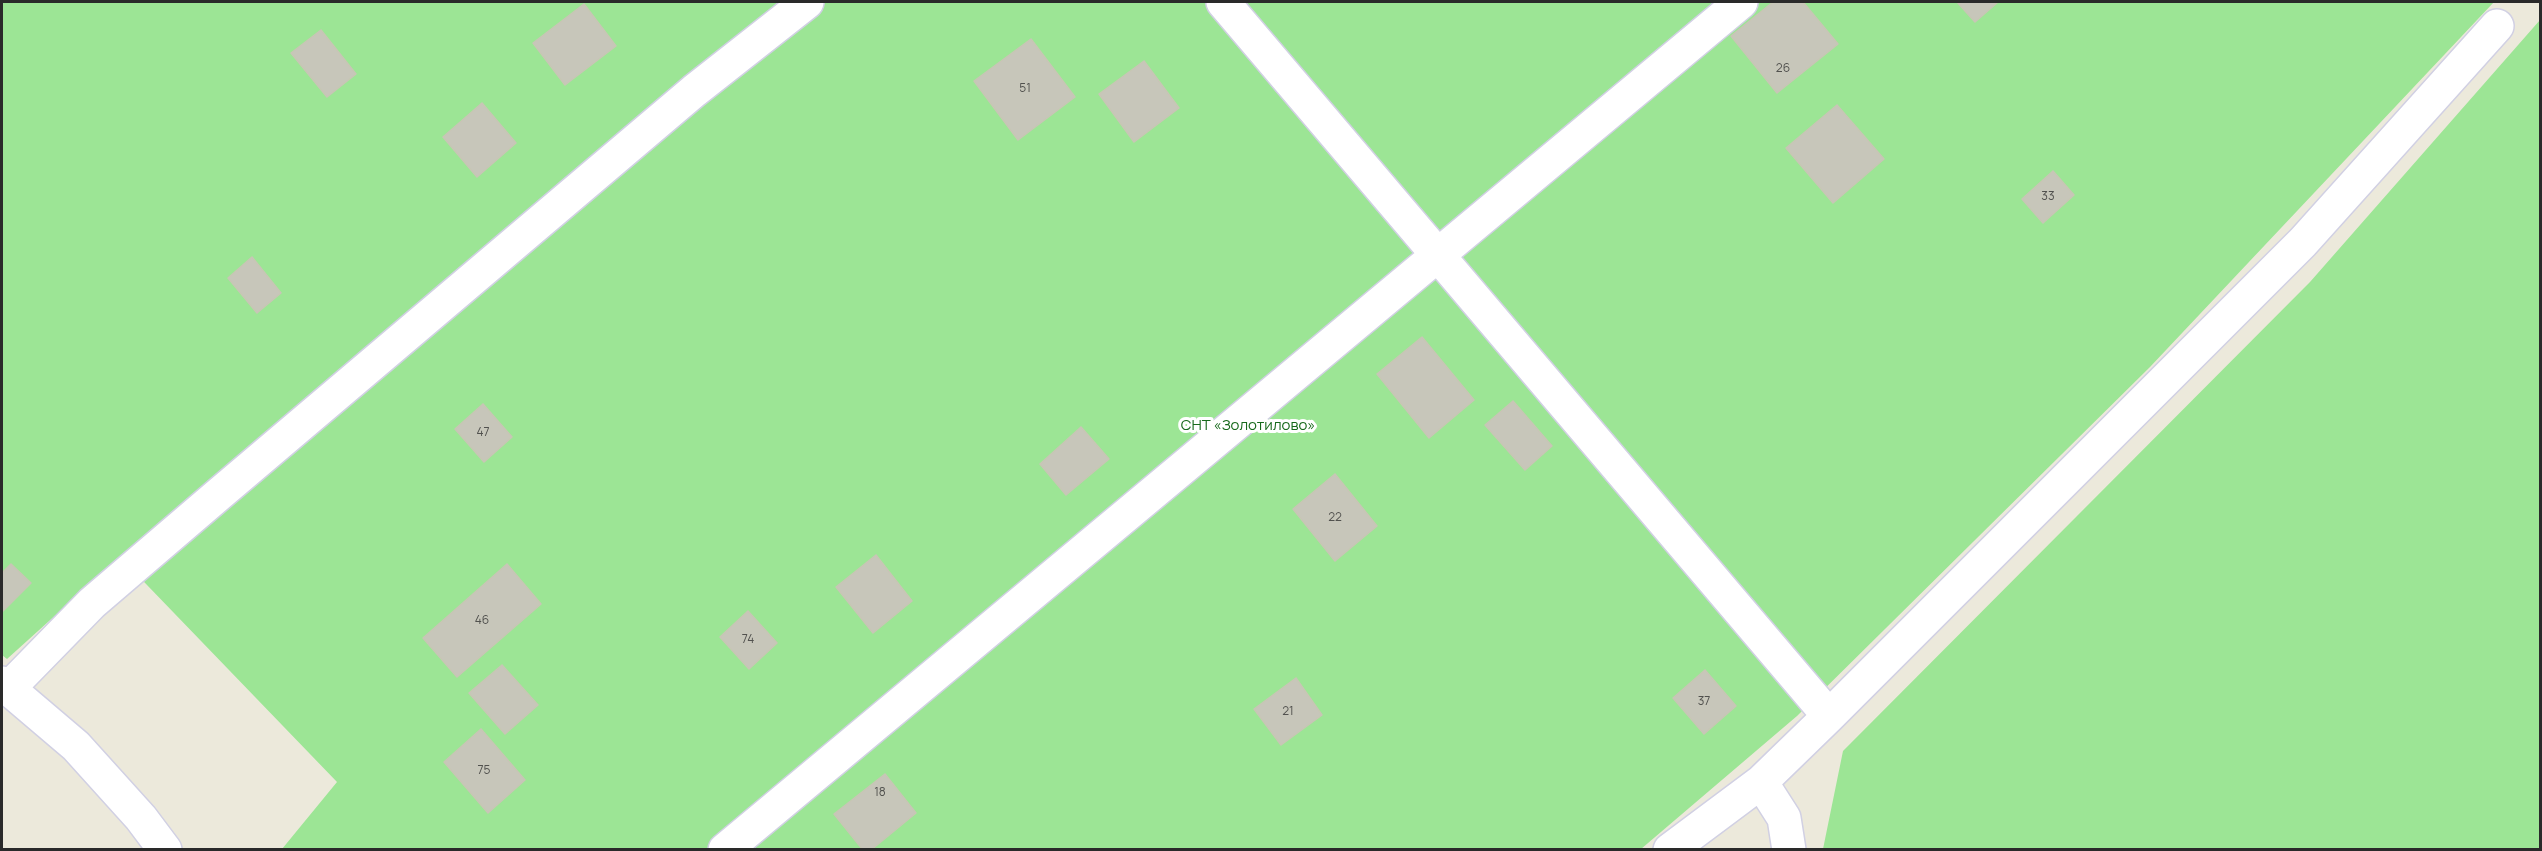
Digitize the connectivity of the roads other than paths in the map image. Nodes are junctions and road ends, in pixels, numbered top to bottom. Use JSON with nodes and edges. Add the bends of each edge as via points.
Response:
{"nodes":[{"id":1,"x":807,"y":2,"type":"edge"},
{"id":2,"x":1223,"y":2,"type":"edge"},
{"id":3,"x":1741,"y":2,"type":"edge"},
{"id":4,"x":2497,"y":26,"type":"dead end"},
{"id":5,"x":1438,"y":254,"type":"junction"},
{"id":6,"x":5,"y":686,"type":"edge"},
{"id":7,"x":1829,"y":716,"type":"junction"},
{"id":8,"x":1761,"y":782,"type":"junction"},
{"id":9,"x":165,"y":849,"type":"edge"},
{"id":10,"x":725,"y":849,"type":"edge"},
{"id":11,"x":1670,"y":849,"type":"edge"},
{"id":12,"x":1789,"y":849,"type":"edge"}],
"edges":[{"from":1,"to":6,"type":"lane","via":[[694,91],[209,503],[92,603]]},
{"from":2,"to":5,"type":"lane"},
{"from":3,"to":5,"type":"lane"},
{"from":4,"to":7,"type":"lane","via":[[2303,242]]},
{"from":5,"to":7,"type":"lane"},
{"from":5,"to":10,"type":"lane"},
{"from":6,"to":9,"type":"lane","via":[[76,746]]},
{"from":7,"to":8,"type":"lane"},
{"from":8,"to":11,"type":"lane"},
{"from":8,"to":12,"type":"lane","via":[[1784,818]]}]}
